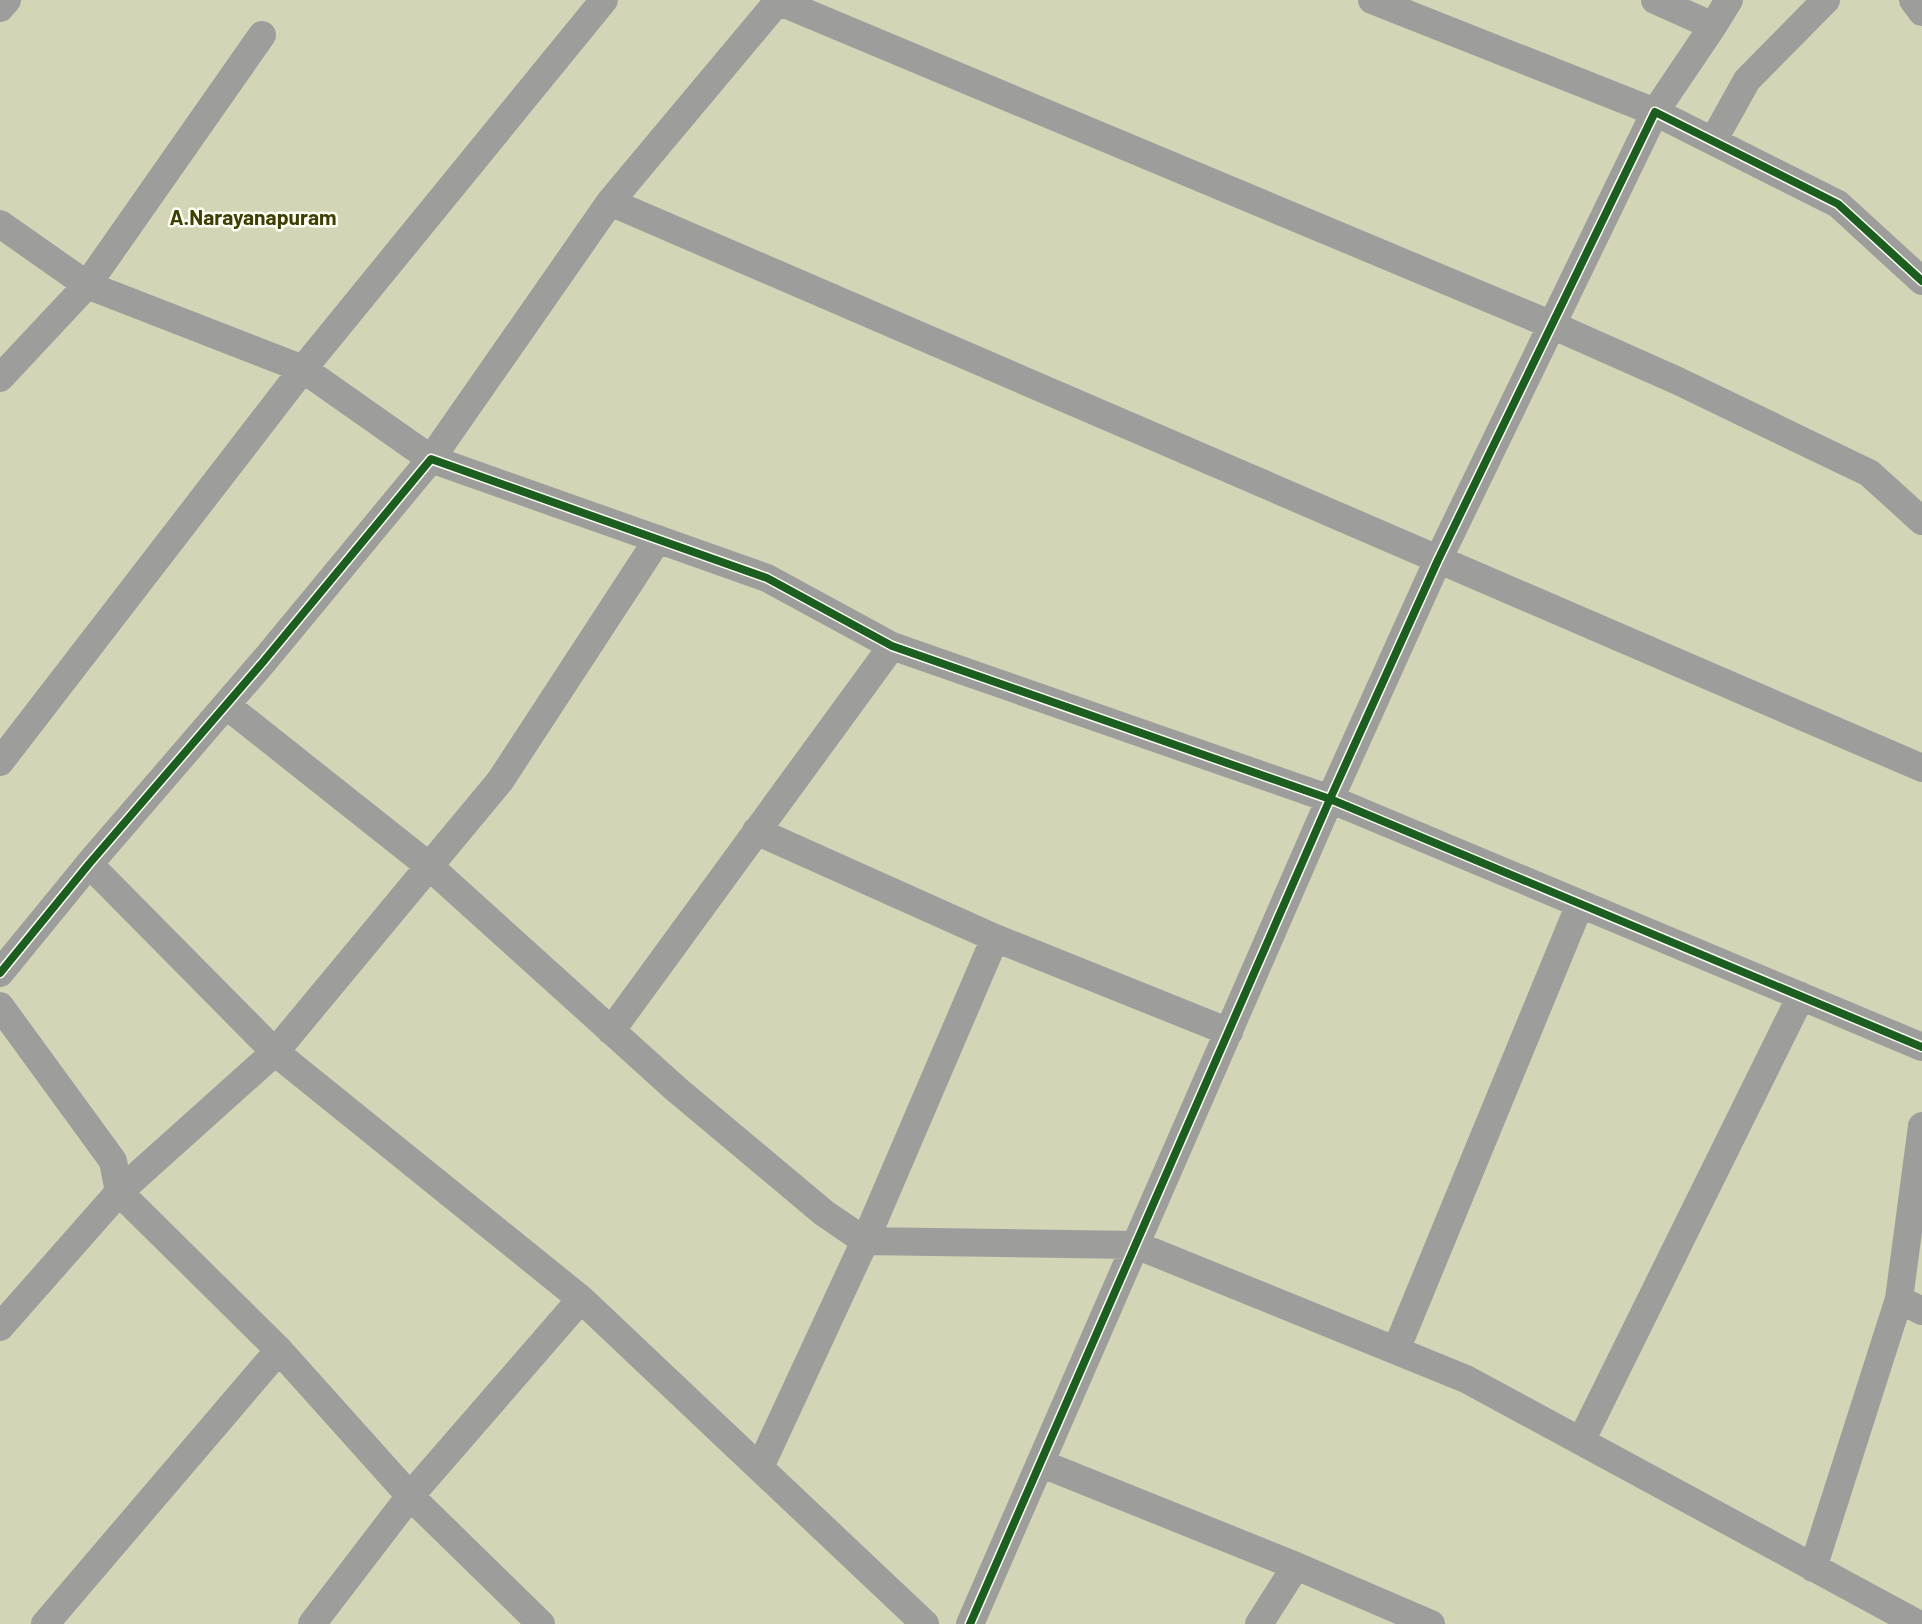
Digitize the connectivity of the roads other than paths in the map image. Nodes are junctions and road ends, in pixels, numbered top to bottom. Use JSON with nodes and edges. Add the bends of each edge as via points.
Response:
{"nodes":[{"id":1,"x":7,"y":0,"type":"edge"},
{"id":2,"x":604,"y":0,"type":"edge"},
{"id":3,"x":778,"y":0,"type":"edge"},
{"id":4,"x":1372,"y":0,"type":"edge"},
{"id":5,"x":1656,"y":0,"type":"edge"},
{"id":6,"x":1729,"y":0,"type":"edge"},
{"id":7,"x":1826,"y":0,"type":"edge"},
{"id":8,"x":1913,"y":0,"type":"edge"},
{"id":9,"x":0,"y":8,"type":"edge"},
{"id":10,"x":1922,"y":12,"type":"edge"},
{"id":11,"x":1713,"y":26,"type":"junction"},
{"id":12,"x":262,"y":35,"type":"dead end"},
{"id":13,"x":1655,"y":112,"type":"junction"},
{"id":14,"x":1713,"y":141,"type":"junction"},
{"id":15,"x":610,"y":202,"type":"junction"},
{"id":16,"x":0,"y":224,"type":"edge"},
{"id":17,"x":1922,"y":281,"type":"edge"},
{"id":18,"x":87,"y":285,"type":"junction"},
{"id":19,"x":1552,"y":325,"type":"junction"},
{"id":20,"x":303,"y":369,"type":"junction"},
{"id":21,"x":0,"y":378,"type":"edge"},
{"id":22,"x":431,"y":459,"type":"junction"},
{"id":23,"x":1922,"y":521,"type":"edge"},
{"id":24,"x":658,"y":539,"type":"junction"},
{"id":25,"x":1437,"y":560,"type":"junction"},
{"id":26,"x":892,"y":646,"type":"junction"},
{"id":27,"x":226,"y":705,"type":"junction"},
{"id":28,"x":0,"y":762,"type":"edge"},
{"id":29,"x":1922,"y":768,"type":"edge"},
{"id":30,"x":1330,"y":799,"type":"junction"},
{"id":31,"x":756,"y":831,"type":"junction"},
{"id":32,"x":88,"y":864,"type":"junction"},
{"id":33,"x":429,"y":866,"type":"junction"},
{"id":34,"x":1580,"y":904,"type":"junction"},
{"id":35,"x":995,"y":939,"type":"junction"},
{"id":36,"x":0,"y":973,"type":"edge"},
{"id":37,"x":1801,"y":996,"type":"junction"},
{"id":38,"x":0,"y":1006,"type":"edge"},
{"id":39,"x":611,"y":1031,"type":"junction"},
{"id":40,"x":1229,"y":1032,"type":"junction"},
{"id":41,"x":1922,"y":1047,"type":"edge"},
{"id":42,"x":275,"y":1052,"type":"junction"},
{"id":43,"x":1922,"y":1126,"type":"edge"},
{"id":44,"x":119,"y":1192,"type":"junction"},
{"id":45,"x":865,"y":1241,"type":"junction"},
{"id":46,"x":1136,"y":1245,"type":"junction"},
{"id":47,"x":581,"y":1299,"type":"junction"},
{"id":48,"x":1910,"y":1305,"type":"edge"},
{"id":49,"x":0,"y":1328,"type":"edge"},
{"id":50,"x":279,"y":1350,"type":"junction"},
{"id":51,"x":1396,"y":1350,"type":"junction"},
{"id":52,"x":1581,"y":1441,"type":"junction"},
{"id":53,"x":1040,"y":1463,"type":"junction"},
{"id":54,"x":760,"y":1467,"type":"junction"},
{"id":55,"x":410,"y":1496,"type":"junction"},
{"id":56,"x":1296,"y":1566,"type":"junction"},
{"id":57,"x":1813,"y":1568,"type":"junction"},
{"id":58,"x":45,"y":1624,"type":"edge"},
{"id":59,"x":312,"y":1624,"type":"edge"},
{"id":60,"x":541,"y":1624,"type":"edge"},
{"id":61,"x":925,"y":1624,"type":"edge"},
{"id":62,"x":970,"y":1624,"type":"edge"},
{"id":63,"x":1259,"y":1624,"type":"edge"},
{"id":64,"x":1431,"y":1624,"type":"edge"},
{"id":65,"x":1918,"y":1624,"type":"edge"}],
"edges":[{"from":1,"to":9,"type":"street"},
{"from":2,"to":20,"type":"street"},
{"from":3,"to":15,"type":"street"},
{"from":3,"to":19,"type":"street"},
{"from":4,"to":13,"type":"street"},
{"from":5,"to":11,"type":"street"},
{"from":6,"to":11,"type":"street"},
{"from":7,"to":14,"type":"street","via":[[1747,80]]},
{"from":8,"to":10,"type":"street"},
{"from":11,"to":13,"type":"street"},
{"from":12,"to":18,"type":"street"},
{"from":13,"to":14,"type":"street"},
{"from":13,"to":19,"type":"street"},
{"from":14,"to":17,"type":"street","via":[[1838,204]]},
{"from":15,"to":22,"type":"street"},
{"from":15,"to":25,"type":"street"},
{"from":16,"to":18,"type":"street"},
{"from":18,"to":20,"type":"street"},
{"from":18,"to":21,"type":"street"},
{"from":19,"to":23,"type":"street","via":[[1869,473]]},
{"from":19,"to":25,"type":"street"},
{"from":20,"to":22,"type":"street"},
{"from":20,"to":28,"type":"street"},
{"from":22,"to":24,"type":"street"},
{"from":22,"to":27,"type":"street"},
{"from":24,"to":26,"type":"street","via":[[767,578]]},
{"from":24,"to":33,"type":"street","via":[[500,781]]},
{"from":25,"to":29,"type":"street"},
{"from":25,"to":30,"type":"street"},
{"from":26,"to":30,"type":"street"},
{"from":26,"to":31,"type":"street"},
{"from":27,"to":32,"type":"street"},
{"from":27,"to":33,"type":"street"},
{"from":30,"to":34,"type":"street"},
{"from":30,"to":40,"type":"street"},
{"from":31,"to":35,"type":"street"},
{"from":31,"to":39,"type":"street"},
{"from":32,"to":36,"type":"street"},
{"from":32,"to":42,"type":"street"},
{"from":33,"to":39,"type":"street"},
{"from":33,"to":42,"type":"street"},
{"from":34,"to":37,"type":"street"},
{"from":34,"to":51,"type":"street"},
{"from":35,"to":40,"type":"street"},
{"from":35,"to":45,"type":"street"},
{"from":37,"to":41,"type":"street"},
{"from":37,"to":52,"type":"street"},
{"from":38,"to":44,"type":"street","via":[[113,1161]]},
{"from":39,"to":45,"type":"street","via":[[824,1213]]},
{"from":40,"to":46,"type":"street"},
{"from":42,"to":44,"type":"street"},
{"from":42,"to":47,"type":"street"},
{"from":43,"to":48,"type":"street"},
{"from":44,"to":49,"type":"street"},
{"from":44,"to":50,"type":"street"},
{"from":45,"to":46,"type":"street"},
{"from":45,"to":54,"type":"street"},
{"from":46,"to":51,"type":"street"},
{"from":46,"to":53,"type":"street"},
{"from":47,"to":54,"type":"street"},
{"from":47,"to":55,"type":"street"},
{"from":48,"to":57,"type":"street"},
{"from":50,"to":55,"type":"street"},
{"from":50,"to":58,"type":"street"},
{"from":51,"to":52,"type":"street","via":[[1466,1379]]},
{"from":52,"to":57,"type":"street"},
{"from":53,"to":56,"type":"street"},
{"from":53,"to":62,"type":"street"},
{"from":54,"to":61,"type":"street"},
{"from":55,"to":59,"type":"street"},
{"from":55,"to":60,"type":"street"},
{"from":56,"to":63,"type":"street"},
{"from":56,"to":64,"type":"street"},
{"from":57,"to":65,"type":"street"}]}
